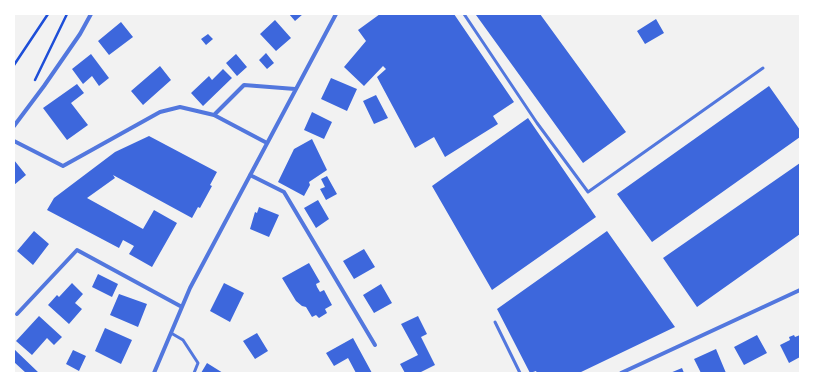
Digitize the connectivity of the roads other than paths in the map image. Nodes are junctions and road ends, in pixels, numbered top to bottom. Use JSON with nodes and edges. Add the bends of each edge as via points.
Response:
{"nodes":[{"id":1,"x":91,"y":14,"type":"edge"},
{"id":2,"x":336,"y":14,"type":"edge"},
{"id":3,"x":464,"y":14,"type":"edge"},
{"id":4,"x":763,"y":68,"type":"dead end"},
{"id":5,"x":295,"y":89,"type":"junction"},
{"id":6,"x":214,"y":115,"type":"junction"},
{"id":7,"x":14,"y":126,"type":"edge"},
{"id":8,"x":14,"y":141,"type":"edge"},
{"id":9,"x":267,"y":143,"type":"junction"},
{"id":10,"x":250,"y":175,"type":"junction"},
{"id":11,"x":800,"y":290,"type":"edge"},
{"id":12,"x":182,"y":307,"type":"junction"},
{"id":13,"x":17,"y":314,"type":"dead end"},
{"id":14,"x":495,"y":322,"type":"dead end"},
{"id":15,"x":171,"y":333,"type":"junction"},
{"id":16,"x":375,"y":345,"type":"dead end"},
{"id":17,"x":154,"y":373,"type":"edge"},
{"id":18,"x":194,"y":373,"type":"edge"},
{"id":19,"x":520,"y":373,"type":"edge"},
{"id":20,"x":621,"y":373,"type":"edge"}],
"edges":[{"from":1,"to":7,"type":"street","via":[[80,34]]},
{"from":2,"to":5,"type":"street"},
{"from":3,"to":4,"type":"lane","via":[[537,123],[588,192]]},
{"from":5,"to":6,"type":"street","via":[[244,85]]},
{"from":5,"to":9,"type":"street"},
{"from":6,"to":8,"type":"street","via":[[180,107],[160,112],[62,166]]},
{"from":6,"to":9,"type":"street"},
{"from":9,"to":10,"type":"street"},
{"from":10,"to":12,"type":"street"},
{"from":10,"to":16,"type":"street","via":[[284,192]]},
{"from":11,"to":20,"type":"street"},
{"from":12,"to":13,"type":"street","via":[[77,250]]},
{"from":12,"to":15,"type":"street"},
{"from":14,"to":19,"type":"lane"},
{"from":15,"to":17,"type":"street"},
{"from":15,"to":18,"type":"lane","via":[[184,340],[198,363]]}]}
